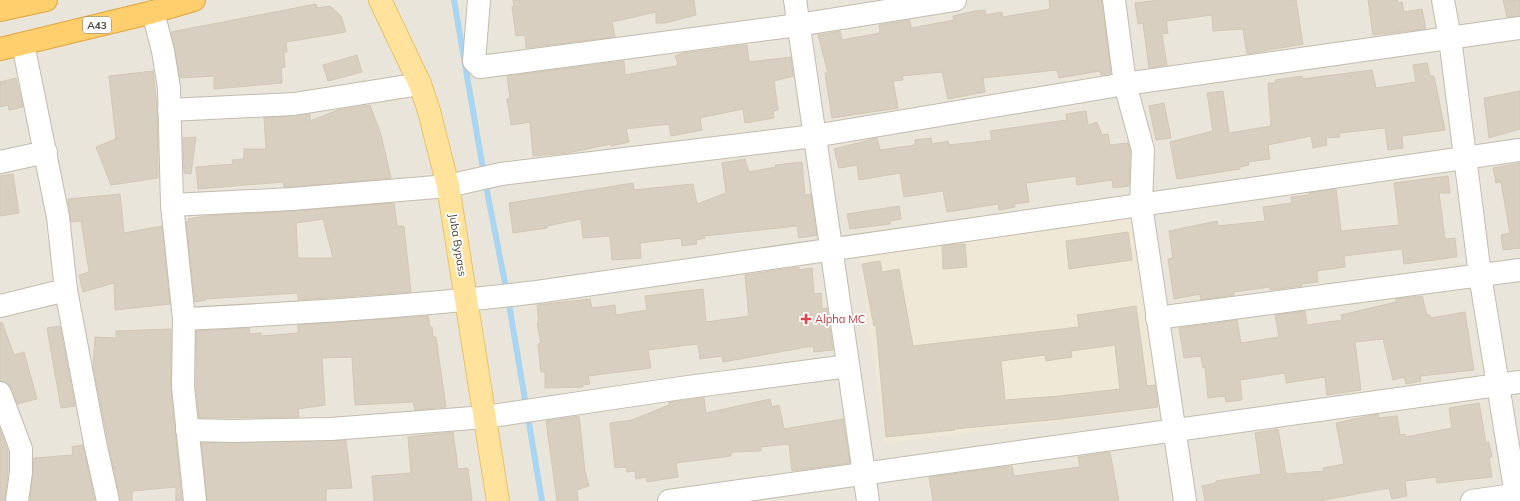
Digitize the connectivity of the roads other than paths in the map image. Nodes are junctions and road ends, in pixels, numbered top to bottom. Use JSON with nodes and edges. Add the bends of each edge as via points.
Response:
{"nodes":[{"id":1,"x":46,"y":0,"type":"edge"},
{"id":2,"x":194,"y":0,"type":"edge"},
{"id":3,"x":380,"y":0,"type":"edge"},
{"id":4,"x":479,"y":0,"type":"edge"},
{"id":5,"x":795,"y":0,"type":"edge"},
{"id":6,"x":955,"y":0,"type":"edge"},
{"id":7,"x":1114,"y":0,"type":"edge"},
{"id":8,"x":1443,"y":0,"type":"edge"},
{"id":9,"x":0,"y":10,"type":"edge"},
{"id":10,"x":153,"y":12,"type":"junction"},
{"id":11,"x":798,"y":25,"type":"junction"},
{"id":12,"x":1520,"y":28,"type":"edge"},
{"id":13,"x":1450,"y":38,"type":"junction"},
{"id":14,"x":23,"y":44,"type":"junction"},
{"id":15,"x":0,"y":49,"type":"edge"},
{"id":16,"x":420,"y":84,"type":"junction"},
{"id":17,"x":1125,"y":84,"type":"junction"},
{"id":18,"x":169,"y":110,"type":"junction"},
{"id":19,"x":814,"y":136,"type":"junction"},
{"id":20,"x":1520,"y":150,"type":"edge"},
{"id":21,"x":46,"y":152,"type":"junction"},
{"id":22,"x":1465,"y":159,"type":"junction"},
{"id":23,"x":0,"y":162,"type":"edge"},
{"id":24,"x":448,"y":186,"type":"junction"},
{"id":25,"x":172,"y":205,"type":"junction"},
{"id":26,"x":1141,"y":205,"type":"junction"},
{"id":27,"x":830,"y":248,"type":"junction"},
{"id":28,"x":1520,"y":270,"type":"edge"},
{"id":29,"x":1480,"y":276,"type":"junction"},
{"id":30,"x":66,"y":290,"type":"junction"},
{"id":31,"x":466,"y":300,"type":"junction"},
{"id":32,"x":0,"y":306,"type":"edge"},
{"id":33,"x":1157,"y":318,"type":"junction"},
{"id":34,"x":184,"y":319,"type":"junction"},
{"id":35,"x":848,"y":366,"type":"junction"},
{"id":36,"x":1520,"y":382,"type":"edge"},
{"id":37,"x":1498,"y":386,"type":"junction"},
{"id":38,"x":0,"y":393,"type":"edge"},
{"id":39,"x":485,"y":418,"type":"junction"},
{"id":40,"x":187,"y":430,"type":"junction"},
{"id":41,"x":1173,"y":431,"type":"junction"},
{"id":42,"x":864,"y":474,"type":"junction"},
{"id":43,"x":1518,"y":497,"type":"edge"},
{"id":44,"x":17,"y":501,"type":"edge"},
{"id":45,"x":108,"y":501,"type":"edge"},
{"id":46,"x":195,"y":501,"type":"edge"},
{"id":47,"x":498,"y":501,"type":"edge"},
{"id":48,"x":669,"y":501,"type":"edge"},
{"id":49,"x":868,"y":501,"type":"edge"},
{"id":50,"x":1185,"y":501,"type":"edge"},
{"id":51,"x":1472,"y":501,"type":"edge"}],
"edges":[{"from":1,"to":9,"type":"highway"},
{"from":2,"to":10,"type":"highway","number":"A43"},
{"from":3,"to":16,"type":"main road","name":"Juba Bypass"},
{"from":4,"to":11,"type":"street","via":[[474,61],[480,67]]},
{"from":5,"to":11,"type":"street"},
{"from":6,"to":11,"type":"street"},
{"from":7,"to":17,"type":"street"},
{"from":8,"to":13,"type":"street"},
{"from":10,"to":14,"type":"highway","number":"A43"},
{"from":10,"to":18,"type":"street","via":[[163,51],[169,88]]},
{"from":11,"to":19,"type":"street"},
{"from":12,"to":13,"type":"street"},
{"from":13,"to":17,"type":"street"},
{"from":13,"to":22,"type":"street"},
{"from":14,"to":15,"type":"highway","number":"A43"},
{"from":14,"to":21,"type":"street"},
{"from":16,"to":18,"type":"street","via":[[294,104]]},
{"from":16,"to":24,"type":"main road","name":"Juba Bypass"},
{"from":17,"to":19,"type":"street"},
{"from":17,"to":26,"type":"street","via":[[1143,150]]},
{"from":18,"to":25,"type":"street"},
{"from":19,"to":24,"type":"street","via":[[501,174]]},
{"from":19,"to":27,"type":"street"},
{"from":20,"to":22,"type":"street"},
{"from":21,"to":23,"type":"street"},
{"from":21,"to":30,"type":"street","via":[[58,217]]},
{"from":22,"to":26,"type":"street"},
{"from":22,"to":29,"type":"street"},
{"from":24,"to":25,"type":"street","via":[[292,200]]},
{"from":24,"to":31,"type":"main road","name":"Juba Bypass"},
{"from":25,"to":34,"type":"street"},
{"from":26,"to":27,"type":"street"},
{"from":26,"to":33,"type":"street"},
{"from":27,"to":31,"type":"street"},
{"from":27,"to":35,"type":"street"},
{"from":28,"to":29,"type":"street"},
{"from":29,"to":33,"type":"street"},
{"from":29,"to":37,"type":"street"},
{"from":30,"to":32,"type":"street"},
{"from":30,"to":45,"type":"street"},
{"from":31,"to":34,"type":"street","via":[[318,313]]},
{"from":31,"to":39,"type":"main road","name":"Juba Bypass"},
{"from":33,"to":41,"type":"street"},
{"from":34,"to":40,"type":"street","via":[[183,387]]},
{"from":35,"to":39,"type":"street"},
{"from":35,"to":42,"type":"street"},
{"from":36,"to":37,"type":"street"},
{"from":37,"to":41,"type":"street"},
{"from":37,"to":43,"type":"street"},
{"from":38,"to":44,"type":"street","via":[[21,449]]},
{"from":39,"to":40,"type":"street","via":[[331,428]]},
{"from":39,"to":47,"type":"main road","name":"Juba Bypass"},
{"from":40,"to":46,"type":"street"},
{"from":41,"to":42,"type":"street"},
{"from":41,"to":50,"type":"street"},
{"from":42,"to":48,"type":"street"},
{"from":42,"to":49,"type":"street"},
{"from":43,"to":51,"type":"street"}]}
